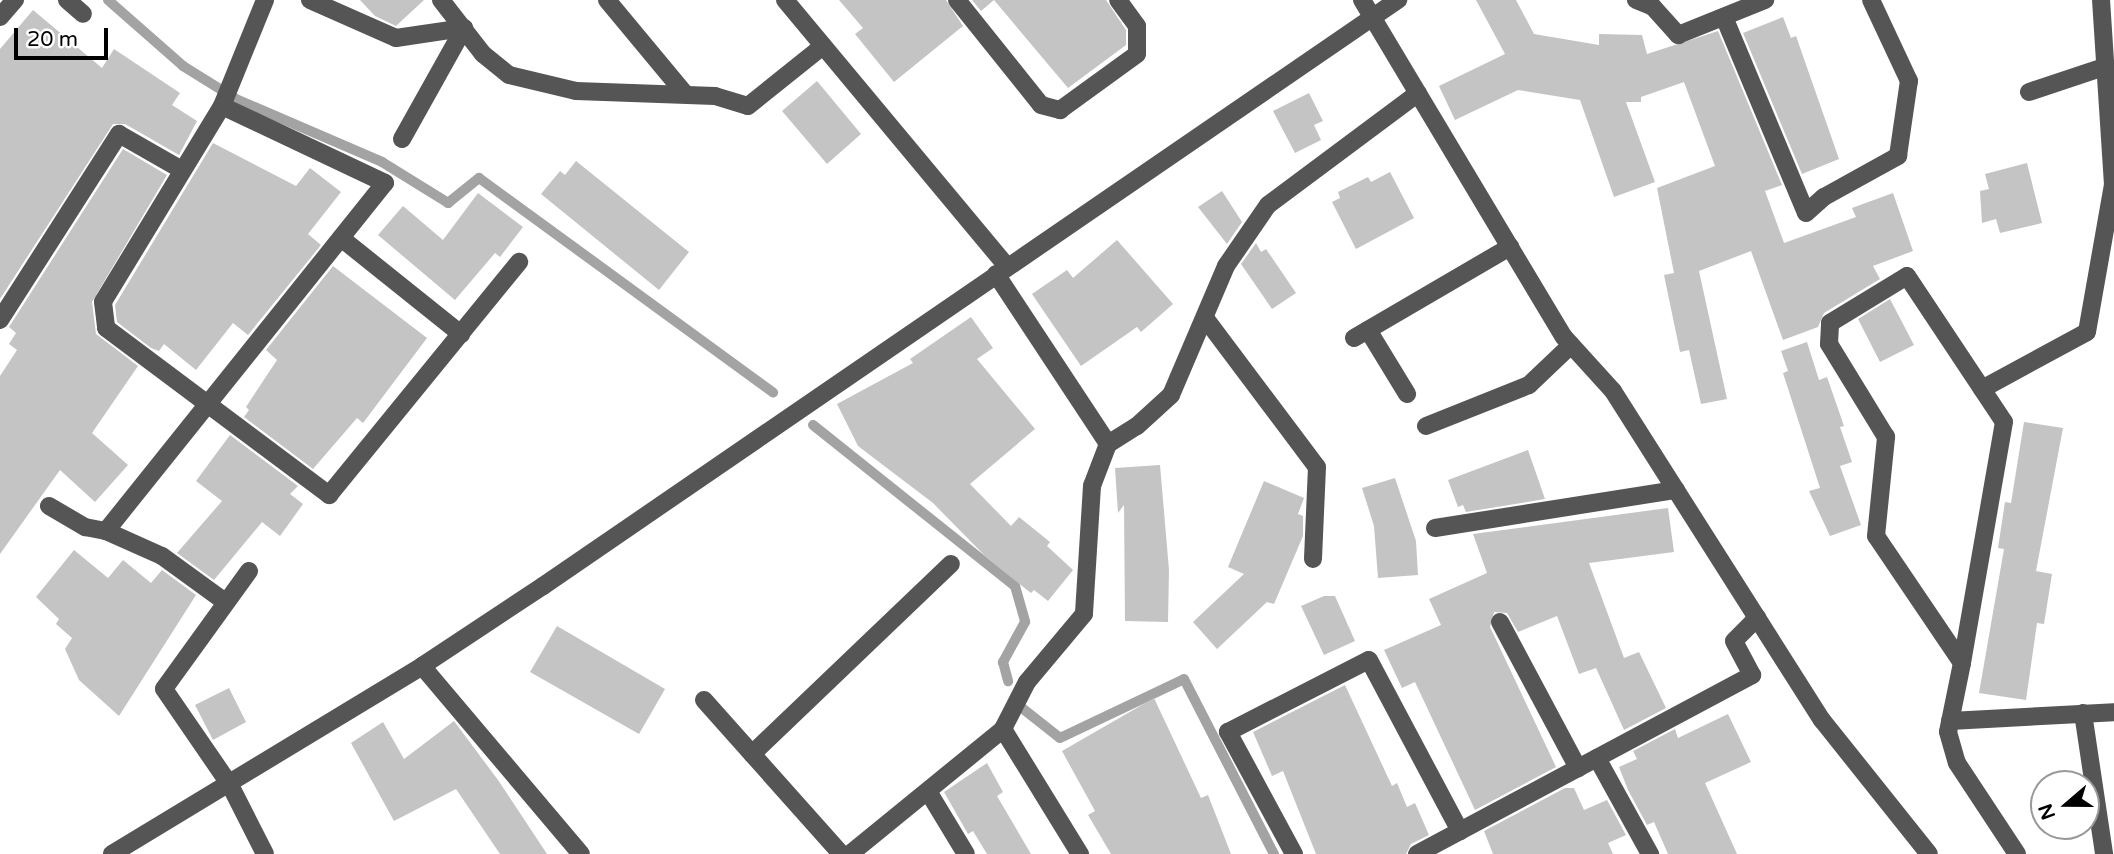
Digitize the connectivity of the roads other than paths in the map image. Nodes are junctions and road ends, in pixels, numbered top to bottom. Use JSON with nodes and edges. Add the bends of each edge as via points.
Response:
{"nodes":[{"id":1,"x":67,"y":0,"type":"edge"},
{"id":2,"x":265,"y":0,"type":"edge"},
{"id":3,"x":310,"y":0,"type":"edge"},
{"id":4,"x":441,"y":0,"type":"edge"},
{"id":5,"x":607,"y":0,"type":"edge"},
{"id":6,"x":785,"y":0,"type":"edge"},
{"id":7,"x":957,"y":0,"type":"edge"},
{"id":8,"x":1118,"y":0,"type":"edge"},
{"id":9,"x":1362,"y":0,"type":"edge"},
{"id":10,"x":1398,"y":0,"type":"edge"},
{"id":11,"x":1636,"y":0,"type":"edge"},
{"id":12,"x":1765,"y":0,"type":"edge"},
{"id":13,"x":1871,"y":0,"type":"edge"},
{"id":14,"x":2101,"y":0,"type":"edge"},
{"id":15,"x":83,"y":14,"type":"dead end"},
{"id":16,"x":1724,"y":17,"type":"junction"},
{"id":17,"x":1373,"y":18,"type":"junction"},
{"id":18,"x":464,"y":28,"type":"junction"},
{"id":19,"x":823,"y":46,"type":"junction"},
{"id":20,"x":2109,"y":68,"type":"edge"},
{"id":21,"x":2029,"y":92,"type":"dead end"},
{"id":22,"x":1418,"y":93,"type":"junction"},
{"id":23,"x":685,"y":94,"type":"junction"},
{"id":24,"x":226,"y":96,"type":"junction"},
{"id":25,"x":402,"y":139,"type":"dead end"},
{"id":26,"x":180,"y":169,"type":"junction"},
{"id":27,"x":341,"y":238,"type":"junction"},
{"id":28,"x":1510,"y":247,"type":"junction"},
{"id":29,"x":519,"y":262,"type":"dead end"},
{"id":30,"x":1001,"y":270,"type":"junction"},
{"id":31,"x":1205,"y":318,"type":"junction"},
{"id":32,"x":0,"y":320,"type":"edge"},
{"id":33,"x":461,"y":334,"type":"junction"},
{"id":34,"x":1572,"y":345,"type":"junction"},
{"id":35,"x":1982,"y":389,"type":"junction"},
{"id":36,"x":1407,"y":394,"type":"dead end"},
{"id":37,"x":208,"y":404,"type":"junction"},
{"id":38,"x":1426,"y":426,"type":"dead end"},
{"id":39,"x":1108,"y":444,"type":"junction"},
{"id":40,"x":1676,"y":490,"type":"junction"},
{"id":41,"x":49,"y":506,"type":"dead end"},
{"id":42,"x":1435,"y":528,"type":"dead end"},
{"id":43,"x":106,"y":531,"type":"junction"},
{"id":44,"x":1313,"y":559,"type":"dead end"},
{"id":45,"x":951,"y":565,"type":"dead end"},
{"id":46,"x":249,"y":571,"type":"dead end"},
{"id":47,"x":224,"y":601,"type":"junction"},
{"id":48,"x":1757,"y":618,"type":"junction"},
{"id":49,"x":1500,"y":622,"type":"dead end"},
{"id":50,"x":1962,"y":663,"type":"junction"},
{"id":51,"x":422,"y":666,"type":"junction"},
{"id":52,"x":704,"y":701,"type":"dead end"},
{"id":53,"x":2114,"y":712,"type":"edge"},
{"id":54,"x":2083,"y":713,"type":"junction"},
{"id":55,"x":1950,"y":722,"type":"junction"},
{"id":56,"x":1003,"y":729,"type":"junction"},
{"id":57,"x":752,"y":754,"type":"junction"},
{"id":58,"x":1597,"y":758,"type":"junction"},
{"id":59,"x":1578,"y":768,"type":"junction"},
{"id":60,"x":230,"y":785,"type":"junction"},
{"id":61,"x":929,"y":793,"type":"junction"},
{"id":62,"x":1460,"y":831,"type":"junction"},
{"id":63,"x":852,"y":853,"type":"edge"},
{"id":64,"x":112,"y":854,"type":"edge"},
{"id":65,"x":265,"y":854,"type":"edge"},
{"id":66,"x":581,"y":854,"type":"edge"},
{"id":67,"x":966,"y":854,"type":"edge"},
{"id":68,"x":1080,"y":854,"type":"edge"},
{"id":69,"x":1294,"y":854,"type":"edge"},
{"id":70,"x":1417,"y":854,"type":"edge"},
{"id":71,"x":1650,"y":854,"type":"edge"},
{"id":72,"x":1928,"y":854,"type":"edge"},
{"id":73,"x":2017,"y":854,"type":"edge"},
{"id":74,"x":2104,"y":854,"type":"edge"}],
"edges":[{"from":1,"to":15,"type":"street"},
{"from":2,"to":24,"type":"street"},
{"from":3,"to":18,"type":"street","via":[[396,38]]},
{"from":4,"to":18,"type":"street"},
{"from":5,"to":23,"type":"street"},
{"from":6,"to":19,"type":"street"},
{"from":7,"to":8,"type":"street","via":[[1041,105],[1059,110],[1137,54],[1137,26]]},
{"from":9,"to":17,"type":"street"},
{"from":10,"to":17,"type":"street"},
{"from":11,"to":16,"type":"street","via":[[1653,7],[1678,35]]},
{"from":12,"to":16,"type":"street"},
{"from":13,"to":16,"type":"street","via":[[1909,81],[1898,156],[1824,197],[1806,213]]},
{"from":14,"to":20,"type":"street"},
{"from":17,"to":22,"type":"street"},
{"from":17,"to":30,"type":"street"},
{"from":18,"to":23,"type":"street","via":[[483,54],[509,75],[576,91]]},
{"from":18,"to":25,"type":"street"},
{"from":19,"to":23,"type":"street","via":[[748,106],[715,96]]},
{"from":19,"to":30,"type":"street"},
{"from":20,"to":21,"type":"street"},
{"from":20,"to":35,"type":"street","via":[[2113,185],[2087,332]]},
{"from":22,"to":28,"type":"street"},
{"from":22,"to":31,"type":"street","via":[[1268,205],[1226,266]]},
{"from":24,"to":26,"type":"street"},
{"from":24,"to":27,"type":"street","via":[[385,183]]},
{"from":26,"to":32,"type":"street","via":[[119,134]]},
{"from":26,"to":37,"type":"street","via":[[103,302],[102,315],[106,328]]},
{"from":27,"to":33,"type":"street"},
{"from":27,"to":37,"type":"street"},
{"from":28,"to":34,"type":"street"},
{"from":28,"to":36,"type":"street","via":[[1361,334]]},
{"from":29,"to":33,"type":"street"},
{"from":30,"to":39,"type":"street"},
{"from":30,"to":51,"type":"street"},
{"from":31,"to":39,"type":"street","via":[[1171,395],[1138,426]]},
{"from":31,"to":44,"type":"street","via":[[1317,467]]},
{"from":33,"to":37,"type":"street","via":[[329,495]]},
{"from":34,"to":38,"type":"street","via":[[1529,385]]},
{"from":34,"to":40,"type":"street","via":[[1613,391]]},
{"from":35,"to":50,"type":"street","via":[[2004,422]]},
{"from":35,"to":50,"type":"street","via":[[1907,276],[1830,323],[1829,344],[1886,437],[1876,536]]},
{"from":37,"to":43,"type":"street"},
{"from":39,"to":56,"type":"street","via":[[1091,486],[1084,614],[1027,682]]},
{"from":40,"to":42,"type":"street"},
{"from":40,"to":48,"type":"street"},
{"from":41,"to":43,"type":"street","via":[[85,527]]},
{"from":43,"to":47,"type":"street","via":[[162,556]]},
{"from":45,"to":57,"type":"street"},
{"from":46,"to":47,"type":"street"},
{"from":47,"to":60,"type":"street","via":[[164,690]]},
{"from":48,"to":58,"type":"street","via":[[1734,641],[1752,675]]},
{"from":48,"to":72,"type":"street","via":[[1822,720]]},
{"from":49,"to":59,"type":"street"},
{"from":50,"to":55,"type":"street"},
{"from":51,"to":60,"type":"street"},
{"from":51,"to":66,"type":"street"},
{"from":52,"to":57,"type":"street"},
{"from":53,"to":54,"type":"street"},
{"from":54,"to":55,"type":"street"},
{"from":54,"to":74,"type":"street"},
{"from":55,"to":73,"type":"street","via":[[1956,763]]},
{"from":56,"to":61,"type":"street"},
{"from":56,"to":68,"type":"street"},
{"from":57,"to":63,"type":"street"},
{"from":58,"to":59,"type":"street"},
{"from":58,"to":71,"type":"street"},
{"from":59,"to":62,"type":"street"},
{"from":60,"to":64,"type":"street"},
{"from":60,"to":65,"type":"street"},
{"from":61,"to":63,"type":"street"},
{"from":61,"to":67,"type":"street"},
{"from":62,"to":69,"type":"street","via":[[1369,660],[1228,732]]},
{"from":62,"to":70,"type":"street"}]}
